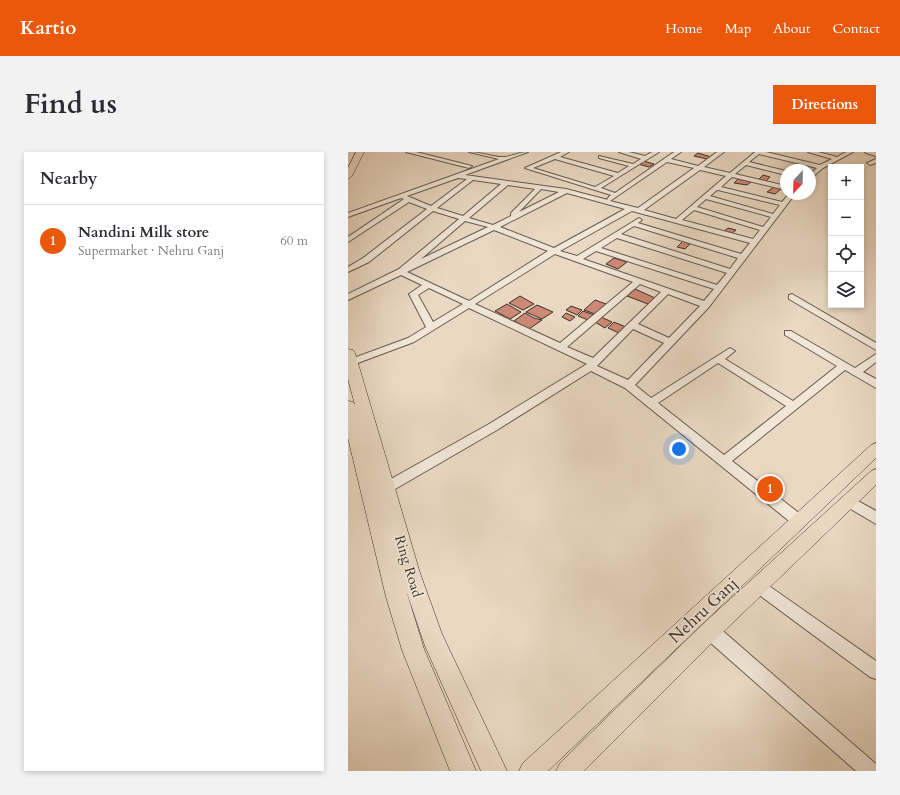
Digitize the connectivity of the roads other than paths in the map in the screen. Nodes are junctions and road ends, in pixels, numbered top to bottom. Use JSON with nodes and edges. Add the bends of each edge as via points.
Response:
{"nodes":[{"id":1,"x":353,"y":152,"type":"edge"},
{"id":2,"x":360,"y":152,"type":"edge"},
{"id":3,"x":409,"y":152,"type":"edge"},
{"id":4,"x":474,"y":152,"type":"edge"},
{"id":5,"x":525,"y":152,"type":"edge"},
{"id":6,"x":566,"y":152,"type":"edge"},
{"id":7,"x":611,"y":152,"type":"edge"},
{"id":8,"x":622,"y":152,"type":"edge"},
{"id":9,"x":656,"y":152,"type":"edge"},
{"id":10,"x":721,"y":152,"type":"edge"},
{"id":11,"x":759,"y":152,"type":"edge"},
{"id":12,"x":811,"y":152,"type":"edge"},
{"id":13,"x":847,"y":152,"type":"edge"},
{"id":14,"x":868,"y":152,"type":"edge"},
{"id":15,"x":675,"y":153,"type":"edge"},
{"id":16,"x":876,"y":154,"type":"edge"},
{"id":17,"x":555,"y":157,"type":"junction"},
{"id":18,"x":601,"y":157,"type":"junction"},
{"id":19,"x":646,"y":158,"type":"junction"},
{"id":20,"x":836,"y":158,"type":"junction"},
{"id":21,"x":506,"y":159,"type":"junction"},
{"id":22,"x":666,"y":160,"type":"junction"},
{"id":23,"x":348,"y":162,"type":"edge"},
{"id":24,"x":453,"y":162,"type":"junction"},
{"id":25,"x":745,"y":163,"type":"junction"},
{"id":26,"x":583,"y":165,"type":"junction"},
{"id":27,"x":469,"y":166,"type":"dead end"},
{"id":28,"x":634,"y":166,"type":"junction"},
{"id":29,"x":821,"y":167,"type":"junction"},
{"id":30,"x":699,"y":168,"type":"junction"},
{"id":31,"x":780,"y":172,"type":"edge"},
{"id":32,"x":816,"y":172,"type":"edge"},
{"id":33,"x":618,"y":175,"type":"junction"},
{"id":34,"x":730,"y":175,"type":"junction"},
{"id":35,"x":348,"y":176,"type":"edge"},
{"id":36,"x":458,"y":176,"type":"junction"},
{"id":37,"x":472,"y":178,"type":"junction"},
{"id":38,"x":507,"y":182,"type":"junction"},
{"id":39,"x":540,"y":187,"type":"junction"},
{"id":40,"x":780,"y":187,"type":"edge"},
{"id":41,"x":718,"y":188,"type":"junction"},
{"id":42,"x":596,"y":189,"type":"junction"},
{"id":43,"x":566,"y":190,"type":"junction"},
{"id":44,"x":616,"y":195,"type":"junction"},
{"id":45,"x":705,"y":197,"type":"junction"},
{"id":46,"x":406,"y":198,"type":"junction"},
{"id":47,"x":787,"y":200,"type":"edge"},
{"id":48,"x":606,"y":201,"type":"junction"},
{"id":49,"x":783,"y":204,"type":"junction"},
{"id":50,"x":632,"y":208,"type":"junction"},
{"id":51,"x":693,"y":208,"type":"junction"},
{"id":52,"x":432,"y":209,"type":"junction"},
{"id":53,"x":640,"y":210,"type":"junction"},
{"id":54,"x":650,"y":213,"type":"junction"},
{"id":55,"x":348,"y":215,"type":"edge"},
{"id":56,"x":774,"y":216,"type":"junction"},
{"id":57,"x":465,"y":219,"type":"junction"},
{"id":58,"x":677,"y":222,"type":"junction"},
{"id":59,"x":504,"y":223,"type":"junction"},
{"id":60,"x":633,"y":224,"type":"junction"},
{"id":61,"x":494,"y":227,"type":"junction"},
{"id":62,"x":764,"y":229,"type":"junction"},
{"id":63,"x":616,"y":235,"type":"junction"},
{"id":64,"x":348,"y":240,"type":"edge"},
{"id":65,"x":754,"y":242,"type":"junction"},
{"id":66,"x":595,"y":248,"type":"junction"},
{"id":67,"x":554,"y":251,"type":"junction"},
{"id":68,"x":743,"y":257,"type":"junction"},
{"id":69,"x":578,"y":259,"type":"junction"},
{"id":70,"x":348,"y":270,"type":"edge"},
{"id":71,"x":400,"y":272,"type":"junction"},
{"id":72,"x":733,"y":272,"type":"junction"},
{"id":73,"x":639,"y":281,"type":"junction"},
{"id":74,"x":429,"y":285,"type":"junction"},
{"id":75,"x":719,"y":288,"type":"junction"},
{"id":76,"x":666,"y":291,"type":"junction"},
{"id":77,"x":348,"y":297,"type":"edge"},
{"id":78,"x":792,"y":297,"type":"dead end"},
{"id":79,"x":469,"y":304,"type":"junction"},
{"id":80,"x":706,"y":305,"type":"junction"},
{"id":81,"x":632,"y":325,"type":"junction"},
{"id":82,"x":431,"y":327,"type":"junction"},
{"id":83,"x":788,"y":333,"type":"dead end"},
{"id":84,"x":670,"y":342,"type":"junction"},
{"id":85,"x":561,"y":347,"type":"junction"},
{"id":86,"x":876,"y":347,"type":"edge"},
{"id":87,"x":730,"y":351,"type":"dead end"},
{"id":88,"x":876,"y":357,"type":"edge"},
{"id":89,"x":350,"y":358,"type":"edge"},
{"id":90,"x":718,"y":359,"type":"junction"},
{"id":91,"x":592,"y":365,"type":"junction"},
{"id":92,"x":844,"y":366,"type":"junction"},
{"id":93,"x":856,"y":372,"type":"junction"},
{"id":94,"x":876,"y":384,"type":"edge"},
{"id":95,"x":629,"y":385,"type":"junction"},
{"id":96,"x":650,"y":403,"type":"junction"},
{"id":97,"x":793,"y":406,"type":"junction"},
{"id":98,"x":349,"y":413,"type":"edge"},
{"id":99,"x":876,"y":449,"type":"edge"},
{"id":100,"x":724,"y":461,"type":"junction"},
{"id":101,"x":876,"y":475,"type":"edge"},
{"id":102,"x":386,"y":488,"type":"junction"},
{"id":103,"x":849,"y":501,"type":"junction"},
{"id":104,"x":876,"y":518,"type":"edge"},
{"id":105,"x":799,"y":520,"type":"junction"},
{"id":106,"x":758,"y":586,"type":"junction"},
{"id":107,"x":710,"y":631,"type":"junction"},
{"id":108,"x":876,"y":671,"type":"edge"},
{"id":109,"x":463,"y":771,"type":"edge"},
{"id":110,"x":494,"y":771,"type":"edge"},
{"id":111,"x":531,"y":771,"type":"edge"},
{"id":112,"x":568,"y":771,"type":"edge"},
{"id":113,"x":870,"y":771,"type":"edge"}],
"edges":[{"from":1,"to":23,"type":"highway"},
{"from":2,"to":35,"type":"highway"},
{"from":3,"to":24,"type":"street"},
{"from":4,"to":21,"type":"street"},
{"from":4,"to":24,"type":"street"},
{"from":5,"to":21,"type":"street"},
{"from":6,"to":17,"type":"street"},
{"from":7,"to":18,"type":"street"},
{"from":8,"to":19,"type":"street"},
{"from":9,"to":19,"type":"street"},
{"from":10,"to":30,"type":"street"},
{"from":11,"to":25,"type":"street"},
{"from":11,"to":29,"type":"street"},
{"from":12,"to":20,"type":"street"},
{"from":13,"to":20,"type":"street"},
{"from":14,"to":16,"type":"street"},
{"from":15,"to":22,"type":"street"},
{"from":17,"to":26,"type":"street"},
{"from":17,"to":42,"type":"street","via":[[528,168]]},
{"from":18,"to":26,"type":"street"},
{"from":18,"to":28,"type":"street"},
{"from":19,"to":28,"type":"street"},
{"from":20,"to":29,"type":"street"},
{"from":21,"to":36,"type":"street"},
{"from":22,"to":30,"type":"street"},
{"from":22,"to":44,"type":"street"},
{"from":24,"to":27,"type":"street"},
{"from":25,"to":31,"type":"street"},
{"from":25,"to":34,"type":"street"},
{"from":26,"to":33,"type":"street"},
{"from":28,"to":33,"type":"street"},
{"from":29,"to":32,"type":"street"},
{"from":30,"to":34,"type":"street"},
{"from":30,"to":53,"type":"street"},
{"from":33,"to":42,"type":"street"},
{"from":34,"to":40,"type":"street"},
{"from":34,"to":41,"type":"street"},
{"from":36,"to":37,"type":"street"},
{"from":36,"to":46,"type":"street"},
{"from":37,"to":38,"type":"street"},
{"from":37,"to":52,"type":"street"},
{"from":38,"to":39,"type":"street"},
{"from":38,"to":57,"type":"street"},
{"from":39,"to":43,"type":"street"},
{"from":39,"to":59,"type":"street"},
{"from":41,"to":45,"type":"street"},
{"from":41,"to":49,"type":"street"},
{"from":42,"to":44,"type":"street"},
{"from":43,"to":48,"type":"street"},
{"from":43,"to":59,"type":"street"},
{"from":44,"to":48,"type":"street"},
{"from":45,"to":51,"type":"street"},
{"from":45,"to":56,"type":"street"},
{"from":46,"to":52,"type":"street"},
{"from":46,"to":55,"type":"street"},
{"from":46,"to":64,"type":"street"},
{"from":47,"to":49,"type":"street"},
{"from":48,"to":50,"type":"street"},
{"from":49,"to":56,"type":"street"},
{"from":50,"to":53,"type":"street"},
{"from":50,"to":67,"type":"street"},
{"from":51,"to":58,"type":"street"},
{"from":51,"to":62,"type":"street"},
{"from":52,"to":57,"type":"street"},
{"from":52,"to":70,"type":"street","via":[[366,260]]},
{"from":53,"to":54,"type":"street"},
{"from":54,"to":58,"type":"street"},
{"from":54,"to":60,"type":"street"},
{"from":56,"to":62,"type":"street"},
{"from":57,"to":61,"type":"street"},
{"from":57,"to":71,"type":"street"},
{"from":58,"to":65,"type":"street"},
{"from":59,"to":61,"type":"street"},
{"from":60,"to":63,"type":"street"},
{"from":60,"to":68,"type":"street"},
{"from":61,"to":67,"type":"street"},
{"from":61,"to":71,"type":"street"},
{"from":62,"to":65,"type":"street"},
{"from":63,"to":66,"type":"street"},
{"from":63,"to":72,"type":"street"},
{"from":65,"to":68,"type":"street"},
{"from":66,"to":69,"type":"street"},
{"from":66,"to":75,"type":"street"},
{"from":67,"to":69,"type":"street"},
{"from":67,"to":79,"type":"street"},
{"from":68,"to":72,"type":"street"},
{"from":69,"to":73,"type":"street"},
{"from":71,"to":74,"type":"street"},
{"from":71,"to":77,"type":"street"},
{"from":72,"to":75,"type":"street"},
{"from":73,"to":76,"type":"street"},
{"from":73,"to":85,"type":"street"},
{"from":74,"to":79,"type":"street"},
{"from":74,"to":82,"type":"street","via":[[413,294]]},
{"from":75,"to":80,"type":"street"},
{"from":76,"to":80,"type":"street"},
{"from":76,"to":81,"type":"street"},
{"from":78,"to":86,"type":"street"},
{"from":79,"to":82,"type":"street"},
{"from":79,"to":85,"type":"street"},
{"from":80,"to":84,"type":"street"},
{"from":81,"to":84,"type":"street"},
{"from":81,"to":91,"type":"street"},
{"from":82,"to":89,"type":"street","via":[[411,340]]},
{"from":83,"to":92,"type":"street"},
{"from":84,"to":95,"type":"street"},
{"from":85,"to":91,"type":"street"},
{"from":87,"to":90,"type":"street"},
{"from":88,"to":93,"type":"street"},
{"from":89,"to":102,"type":"highway","name":"Ring Road"},
{"from":90,"to":96,"type":"street"},
{"from":90,"to":97,"type":"street"},
{"from":91,"to":95,"type":"street"},
{"from":91,"to":102,"type":"street"},
{"from":92,"to":93,"type":"street"},
{"from":92,"to":97,"type":"street"},
{"from":93,"to":94,"type":"street"},
{"from":95,"to":96,"type":"street"},
{"from":96,"to":100,"type":"street"},
{"from":97,"to":100,"type":"street"},
{"from":98,"to":109,"type":"highway","name":"Ring Road","via":[[396,597],[413,650]]},
{"from":99,"to":105,"type":"main road","name":"Nehru Ganj"},
{"from":100,"to":105,"type":"street"},
{"from":101,"to":103,"type":"main road","name":"Nehru Ganj"},
{"from":102,"to":110,"type":"highway","name":"Ring Road","via":[[410,573],[433,638]]},
{"from":103,"to":104,"type":"street"},
{"from":103,"to":106,"type":"main road","name":"Nehru Ganj"},
{"from":105,"to":111,"type":"main road","name":"Nehru Ganj"},
{"from":106,"to":107,"type":"main road","name":"Nehru Ganj"},
{"from":106,"to":108,"type":"street"},
{"from":107,"to":112,"type":"main road","name":"Nehru Ganj"},
{"from":107,"to":113,"type":"street"}]}
